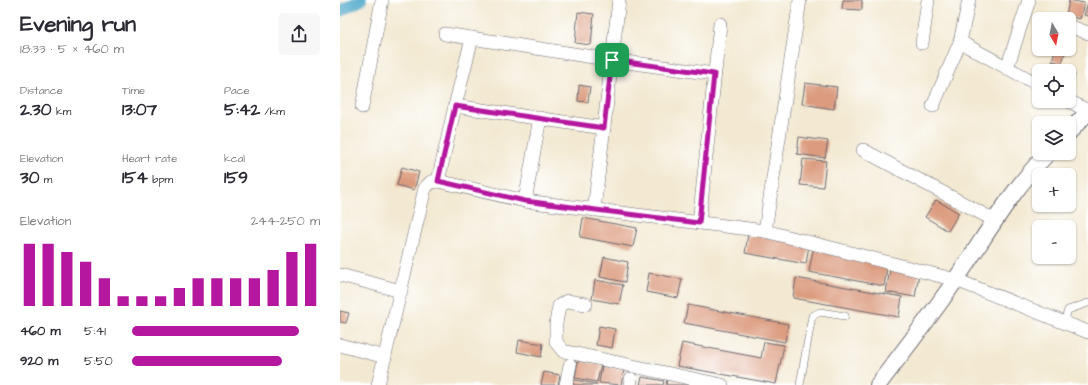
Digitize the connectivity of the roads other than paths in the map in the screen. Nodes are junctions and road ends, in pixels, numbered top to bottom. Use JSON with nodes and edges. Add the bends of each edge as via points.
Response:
{"nodes":[{"id":1,"x":382,"y":0,"type":"edge"},
{"id":2,"x":619,"y":0,"type":"edge"},
{"id":3,"x":800,"y":0,"type":"edge"},
{"id":4,"x":928,"y":0,"type":"edge"},
{"id":5,"x":969,"y":0,"type":"edge"},
{"id":6,"x":1029,"y":0,"type":"edge"},
{"id":7,"x":720,"y":24,"type":"dead end"},
{"id":8,"x":1076,"y":29,"type":"edge"},
{"id":9,"x":1088,"y":33,"type":"edge"},
{"id":10,"x":445,"y":34,"type":"dead end"},
{"id":11,"x":472,"y":38,"type":"junction"},
{"id":12,"x":922,"y":42,"type":"dead end"},
{"id":13,"x":960,"y":42,"type":"junction"},
{"id":14,"x":612,"y":60,"type":"junction"},
{"id":15,"x":1007,"y":68,"type":"junction"},
{"id":16,"x":714,"y":74,"type":"junction"},
{"id":17,"x":1032,"y":81,"type":"edge"},
{"id":18,"x":1076,"y":105,"type":"edge"},
{"id":19,"x":455,"y":106,"type":"junction"},
{"id":20,"x":933,"y":106,"type":"dead end"},
{"id":21,"x":362,"y":107,"type":"dead end"},
{"id":22,"x":1088,"y":112,"type":"edge"},
{"id":23,"x":540,"y":118,"type":"junction"},
{"id":24,"x":1076,"y":125,"type":"edge"},
{"id":25,"x":604,"y":128,"type":"junction"},
{"id":26,"x":863,"y":150,"type":"dead end"},
{"id":27,"x":1041,"y":160,"type":"edge"},
{"id":28,"x":438,"y":181,"type":"junction"},
{"id":29,"x":525,"y":201,"type":"junction"},
{"id":30,"x":594,"y":210,"type":"junction"},
{"id":31,"x":994,"y":220,"type":"junction"},
{"id":32,"x":699,"y":223,"type":"junction"},
{"id":33,"x":765,"y":231,"type":"junction"},
{"id":34,"x":340,"y":275,"type":"edge"},
{"id":35,"x":956,"y":280,"type":"junction"},
{"id":36,"x":401,"y":291,"type":"junction"},
{"id":37,"x":1088,"y":303,"type":"edge"},
{"id":38,"x":586,"y":304,"type":"dead end"},
{"id":39,"x":845,"y":316,"type":"dead end"},
{"id":40,"x":1064,"y":322,"type":"junction"},
{"id":41,"x":1088,"y":332,"type":"edge"},
{"id":42,"x":340,"y":346,"type":"edge"},
{"id":43,"x":385,"y":356,"type":"junction"},
{"id":44,"x":570,"y":365,"type":"dead end"},
{"id":45,"x":378,"y":385,"type":"edge"},
{"id":46,"x":566,"y":385,"type":"edge"},
{"id":47,"x":722,"y":385,"type":"edge"},
{"id":48,"x":800,"y":385,"type":"edge"},
{"id":49,"x":878,"y":385,"type":"edge"}],
"edges":[{"from":1,"to":21,"type":"street"},
{"from":2,"to":14,"type":"street"},
{"from":3,"to":33,"type":"street"},
{"from":4,"to":12,"type":"street"},
{"from":5,"to":13,"type":"street"},
{"from":6,"to":15,"type":"street"},
{"from":7,"to":16,"type":"street"},
{"from":8,"to":9,"type":"street"},
{"from":10,"to":11,"type":"street"},
{"from":11,"to":14,"type":"street"},
{"from":11,"to":19,"type":"street"},
{"from":13,"to":15,"type":"street"},
{"from":13,"to":20,"type":"street"},
{"from":14,"to":16,"type":"street"},
{"from":14,"to":25,"type":"street"},
{"from":15,"to":17,"type":"street"},
{"from":16,"to":32,"type":"street"},
{"from":18,"to":22,"type":"street"},
{"from":19,"to":23,"type":"street"},
{"from":19,"to":28,"type":"street"},
{"from":22,"to":24,"type":"street"},
{"from":23,"to":25,"type":"street"},
{"from":23,"to":29,"type":"street"},
{"from":25,"to":30,"type":"street"},
{"from":26,"to":31,"type":"street"},
{"from":27,"to":31,"type":"street"},
{"from":28,"to":29,"type":"street"},
{"from":28,"to":36,"type":"street","via":[[432,182],[426,188]]},
{"from":29,"to":30,"type":"street"},
{"from":30,"to":32,"type":"street"},
{"from":31,"to":35,"type":"street"},
{"from":32,"to":33,"type":"street"},
{"from":33,"to":35,"type":"street"},
{"from":34,"to":36,"type":"street"},
{"from":35,"to":40,"type":"street"},
{"from":35,"to":49,"type":"street"},
{"from":36,"to":43,"type":"street"},
{"from":37,"to":40,"type":"lane","via":[[1068,310]]},
{"from":38,"to":47,"type":"street","via":[[567,301],[559,306],[556,342],[563,351]]},
{"from":39,"to":48,"type":"lane","via":[[820,312],[812,316]]},
{"from":40,"to":41,"type":"street"},
{"from":42,"to":43,"type":"street"},
{"from":43,"to":45,"type":"street"},
{"from":44,"to":46,"type":"street"}]}
